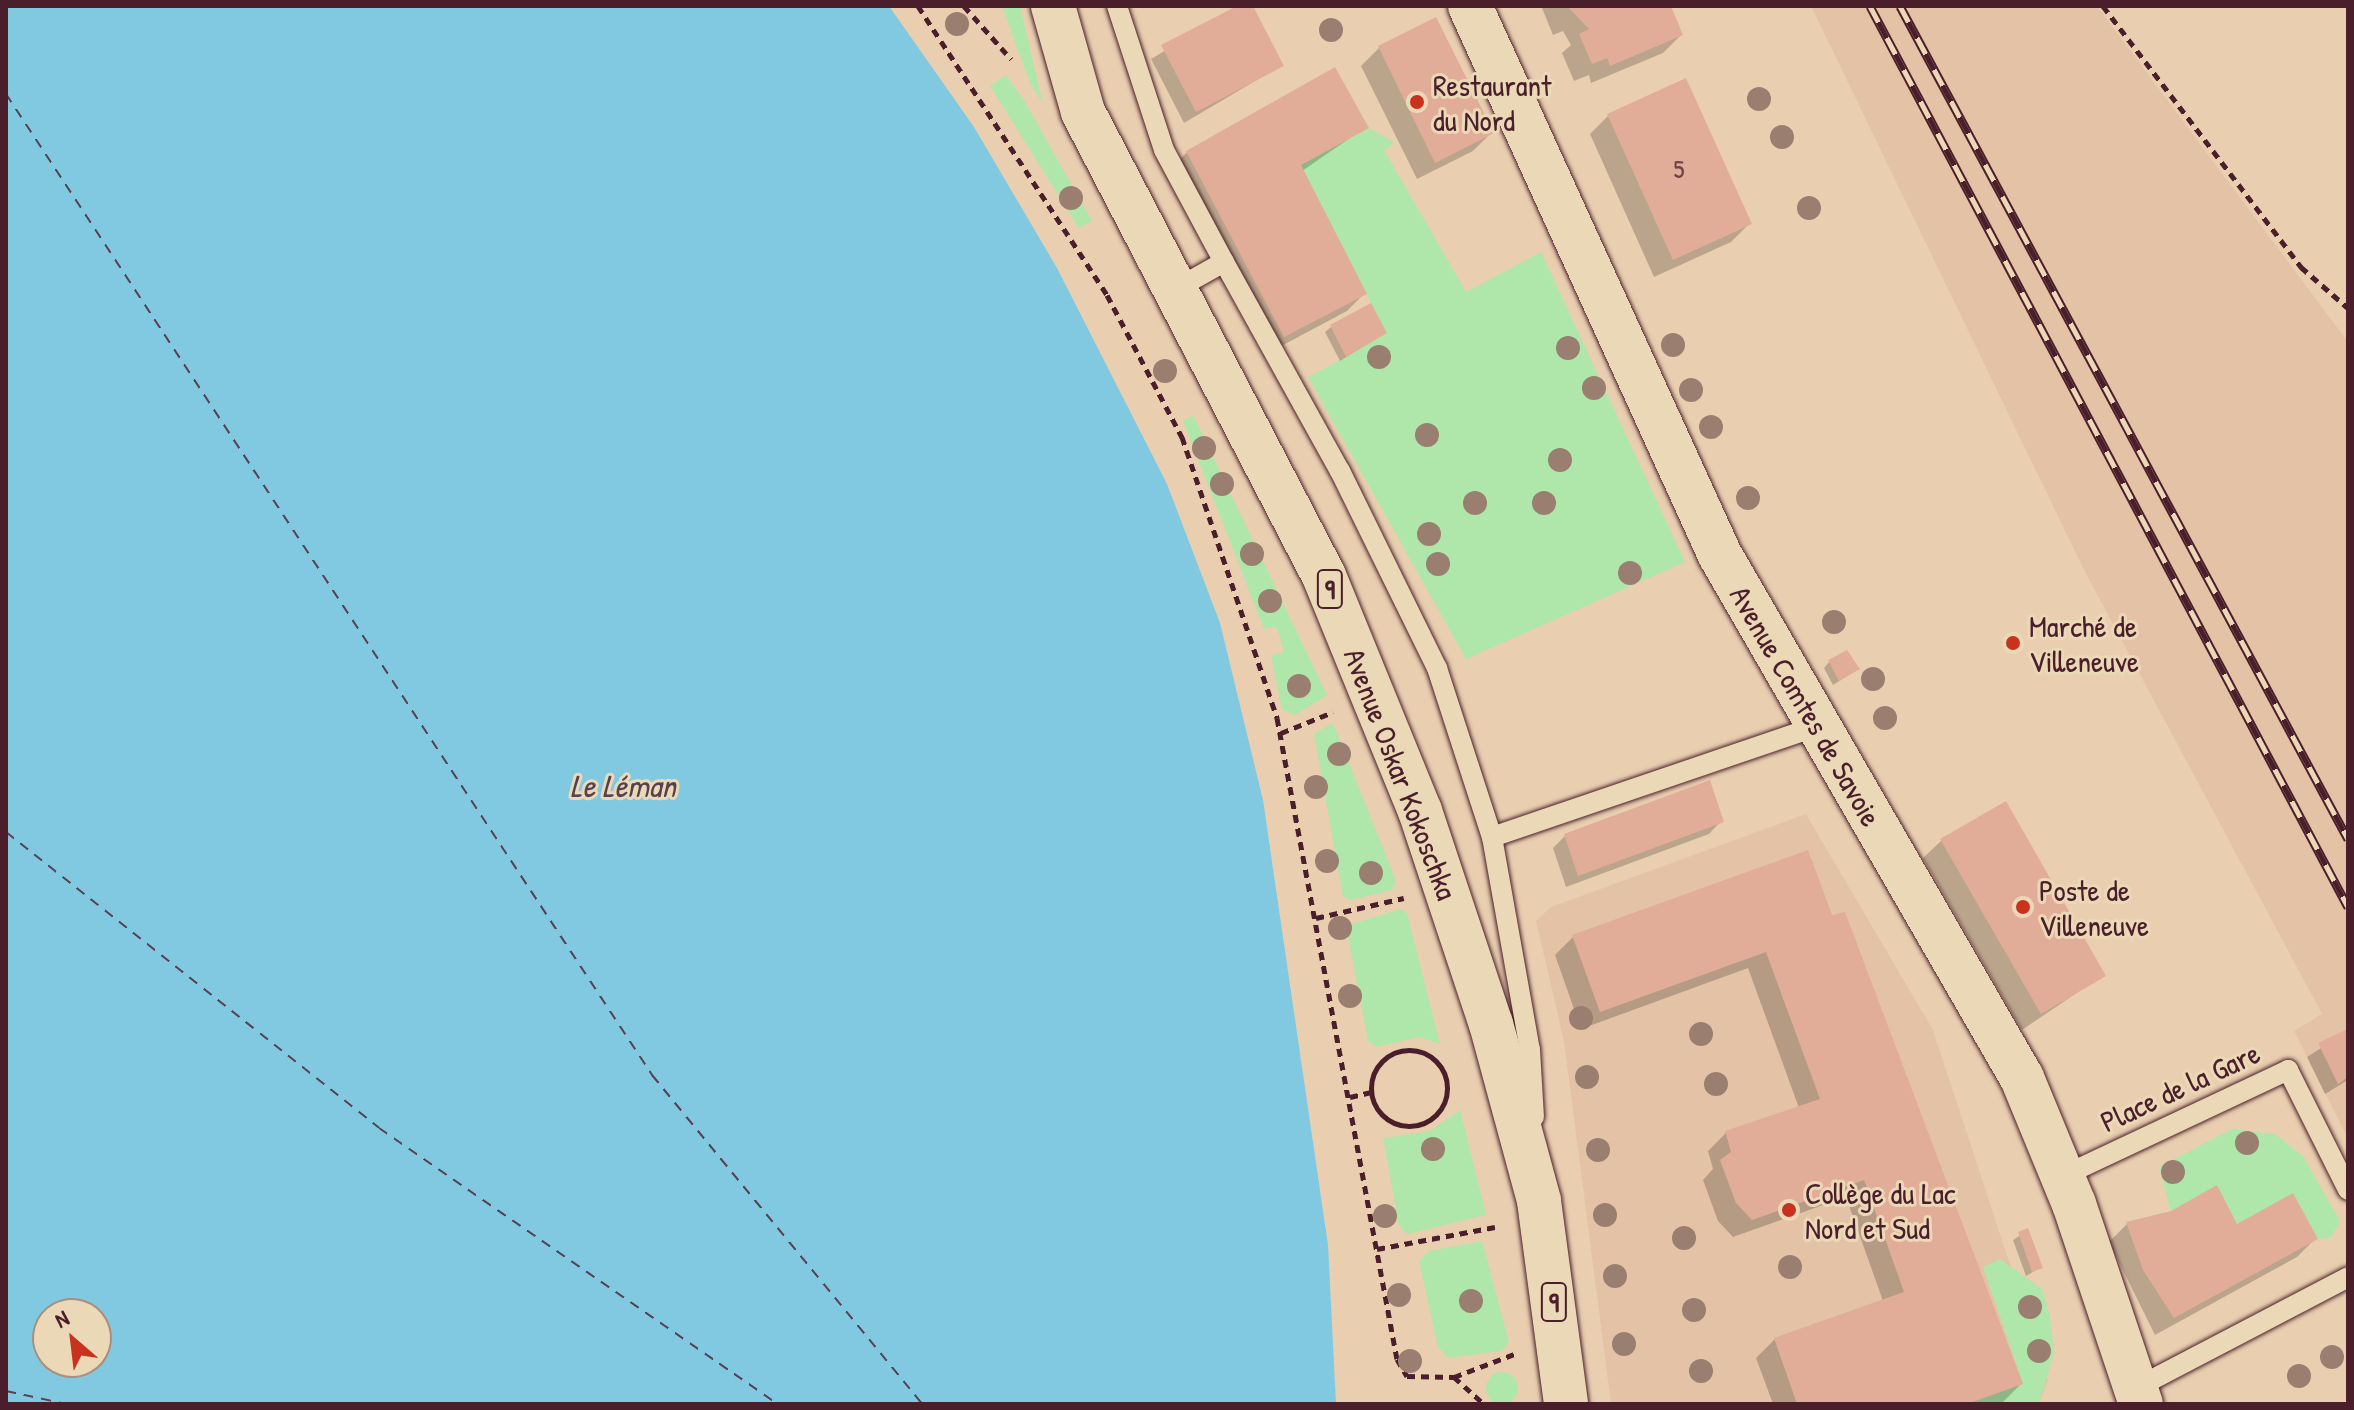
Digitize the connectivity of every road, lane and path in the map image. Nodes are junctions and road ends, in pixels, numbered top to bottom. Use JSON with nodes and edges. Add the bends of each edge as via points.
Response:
{"nodes":[{"id":1,"x":918,"y":6,"type":"edge"},
{"id":2,"x":964,"y":6,"type":"edge"},
{"id":3,"x":1053,"y":6,"type":"edge"},
{"id":4,"x":1117,"y":6,"type":"edge"},
{"id":5,"x":1470,"y":6,"type":"edge"},
{"id":6,"x":2103,"y":6,"type":"edge"},
{"id":7,"x":1011,"y":59,"type":"dead end"},
{"id":8,"x":1224,"y":262,"type":"junction"},
{"id":9,"x":1176,"y":289,"type":"junction"},
{"id":10,"x":2348,"y":308,"type":"edge"},
{"id":11,"x":1342,"y":709,"type":"dead end"},
{"id":12,"x":1816,"y":727,"type":"junction"},
{"id":13,"x":1281,"y":733,"type":"junction"},
{"id":14,"x":1492,"y":837,"type":"junction"},
{"id":15,"x":1409,"y":897,"type":"dead end"},
{"id":16,"x":1316,"y":918,"type":"junction"},
{"id":17,"x":1461,"y":1077,"type":"dead end"},
{"id":18,"x":1446,"y":1079,"type":"junction"},
{"id":19,"x":1371,"y":1092,"type":"junction"},
{"id":20,"x":1350,"y":1097,"type":"junction"},
{"id":21,"x":2063,"y":1176,"type":"junction"},
{"id":22,"x":2348,"y":1190,"type":"edge"},
{"id":23,"x":1539,"y":1201,"type":"junction"},
{"id":24,"x":1495,"y":1227,"type":"dead end"},
{"id":25,"x":1377,"y":1249,"type":"junction"},
{"id":26,"x":2348,"y":1277,"type":"edge"},
{"id":27,"x":1518,"y":1353,"type":"dead end"},
{"id":28,"x":1454,"y":1377,"type":"junction"},
{"id":29,"x":2139,"y":1395,"type":"edge"},
{"id":30,"x":1484,"y":1404,"type":"edge"},
{"id":31,"x":1566,"y":1404,"type":"edge"}],
"edges":[{"from":1,"to":13,"type":"path","via":[[1107,295],[1182,437]]},
{"from":2,"to":7,"type":"path"},
{"from":3,"to":9,"type":"street","name":"Avenue Oskar Kokoschka","number":"9","via":[[1083,112]]},
{"from":4,"to":8,"type":"lane","via":[[1133,73],[1164,150]]},
{"from":5,"to":12,"type":"street","name":"Avenue Comtes de Savoie","via":[[1694,501]]},
{"from":6,"to":10,"type":"path","via":[[2301,267]]},
{"from":8,"to":9,"type":"lane"},
{"from":8,"to":14,"type":"lane","via":[[1340,471],[1437,668]]},
{"from":9,"to":23,"type":"street","name":"Avenue Oskar Kokoschka","number":"9","via":[[1324,576],[1414,796],[1491,1024]]},
{"from":11,"to":13,"type":"path"},
{"from":12,"to":14,"type":"lane"},
{"from":12,"to":21,"type":"street","name":"Avenue Comtes de Savoie","via":[[2016,1066]]},
{"from":13,"to":16,"type":"path"},
{"from":14,"to":23,"type":"lane","via":[[1530,1050]]},
{"from":15,"to":16,"type":"path"},
{"from":16,"to":20,"type":"path"},
{"from":17,"to":18,"type":"path"},
{"from":18,"to":19,"type":"path","via":[[1433,1058],[1397,1052],[1377,1068]]},
{"from":18,"to":19,"type":"path","via":[[1444,1104],[1415,1125],[1391,1121]]},
{"from":19,"to":20,"type":"path"},
{"from":20,"to":25,"type":"path"},
{"from":21,"to":22,"type":"lane","name":"Place de la Gare","via":[[2288,1070]]},
{"from":21,"to":29,"type":"street","name":"Avenue Comtes de Savoie"},
{"from":23,"to":31,"type":"street","name":"Avenue Oskar Kokoschka","number":"9"},
{"from":24,"to":25,"type":"path"},
{"from":25,"to":28,"type":"path","via":[[1407,1376]]},
{"from":26,"to":29,"type":"lane"},
{"from":27,"to":28,"type":"path"},
{"from":28,"to":30,"type":"path"}]}
